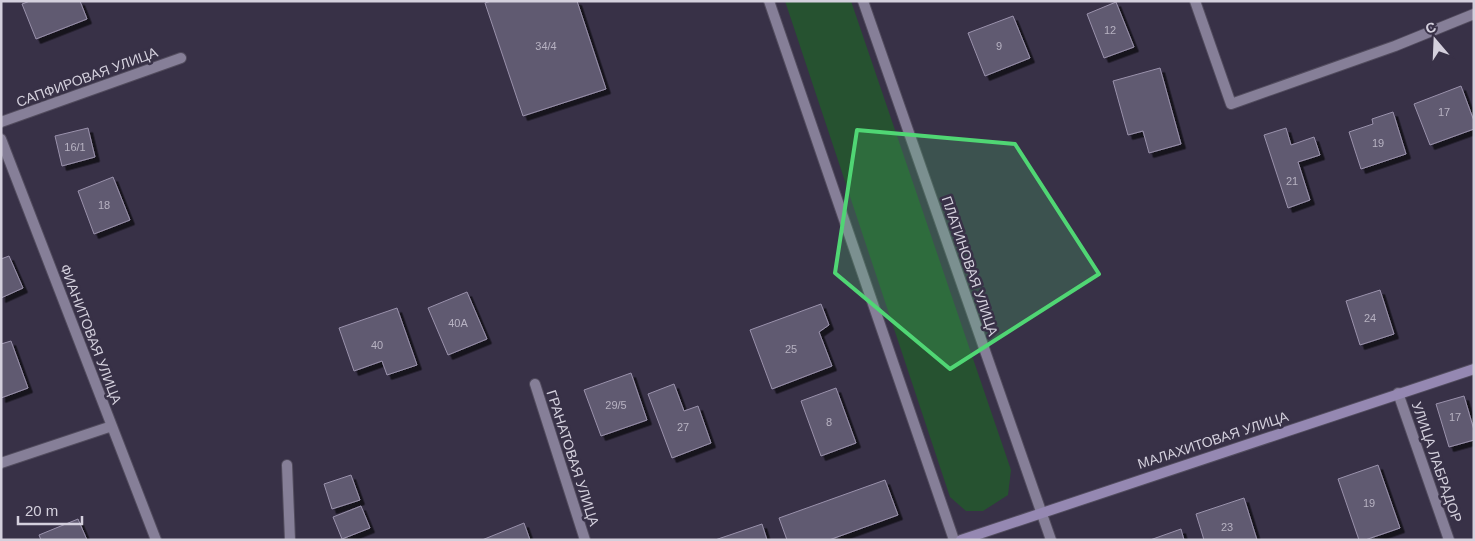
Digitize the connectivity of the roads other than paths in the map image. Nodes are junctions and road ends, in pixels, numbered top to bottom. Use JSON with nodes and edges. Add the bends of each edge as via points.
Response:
{"nodes":[{"id":1,"x":769,"y":1,"type":"edge"},
{"id":2,"x":863,"y":1,"type":"edge"},
{"id":3,"x":1195,"y":1,"type":"edge"},
{"id":4,"x":1474,"y":14,"type":"edge"},
{"id":5,"x":181,"y":58,"type":"dead end"},
{"id":6,"x":1,"y":122,"type":"edge"},
{"id":7,"x":1,"y":139,"type":"edge"},
{"id":8,"x":1474,"y":369,"type":"edge"},
{"id":9,"x":535,"y":384,"type":"dead end"},
{"id":10,"x":1398,"y":393,"type":"junction"},
{"id":11,"x":112,"y":426,"type":"junction"},
{"id":12,"x":1,"y":463,"type":"edge"},
{"id":13,"x":287,"y":465,"type":"dead end"},
{"id":14,"x":1041,"y":512,"type":"junction"},
{"id":15,"x":156,"y":540,"type":"edge"},
{"id":16,"x":290,"y":540,"type":"edge"},
{"id":17,"x":585,"y":540,"type":"edge"},
{"id":18,"x":954,"y":540,"type":"edge"},
{"id":19,"x":961,"y":540,"type":"edge"},
{"id":20,"x":1051,"y":540,"type":"edge"},
{"id":21,"x":1449,"y":540,"type":"edge"}],
"edges":[{"from":1,"to":18,"type":"street"},
{"from":2,"to":14,"type":"street","name":"ПЛАТИНОВАЯ УЛИЦА"},
{"from":3,"to":4,"type":"street","via":[[1231,104],[1395,46]]},
{"from":5,"to":6,"type":"street","name":"САПФИРОВАЯ УЛИЦА"},
{"from":7,"to":11,"type":"street","name":"ФИАНИТОВАЯ УЛИЦА"},
{"from":8,"to":10,"type":"street","name":"МАЛАХИТОВАЯ УЛИЦА"},
{"from":9,"to":17,"type":"street","name":"ГРАНАТОВАЯ УЛИЦА"},
{"from":10,"to":14,"type":"street","name":"МАЛАХИТОВАЯ УЛИЦА"},
{"from":10,"to":21,"type":"street","name":"УЛИЦА ЛАБРАДОР"},
{"from":11,"to":12,"type":"street"},
{"from":11,"to":15,"type":"street","name":"ФИАНИТОВАЯ УЛИЦА"},
{"from":13,"to":16,"type":"street"},
{"from":14,"to":19,"type":"street","name":"МАЛАХИТОВАЯ УЛИЦА"},
{"from":14,"to":20,"type":"street","name":"ПЛАТИНОВАЯ УЛИЦА"}]}
